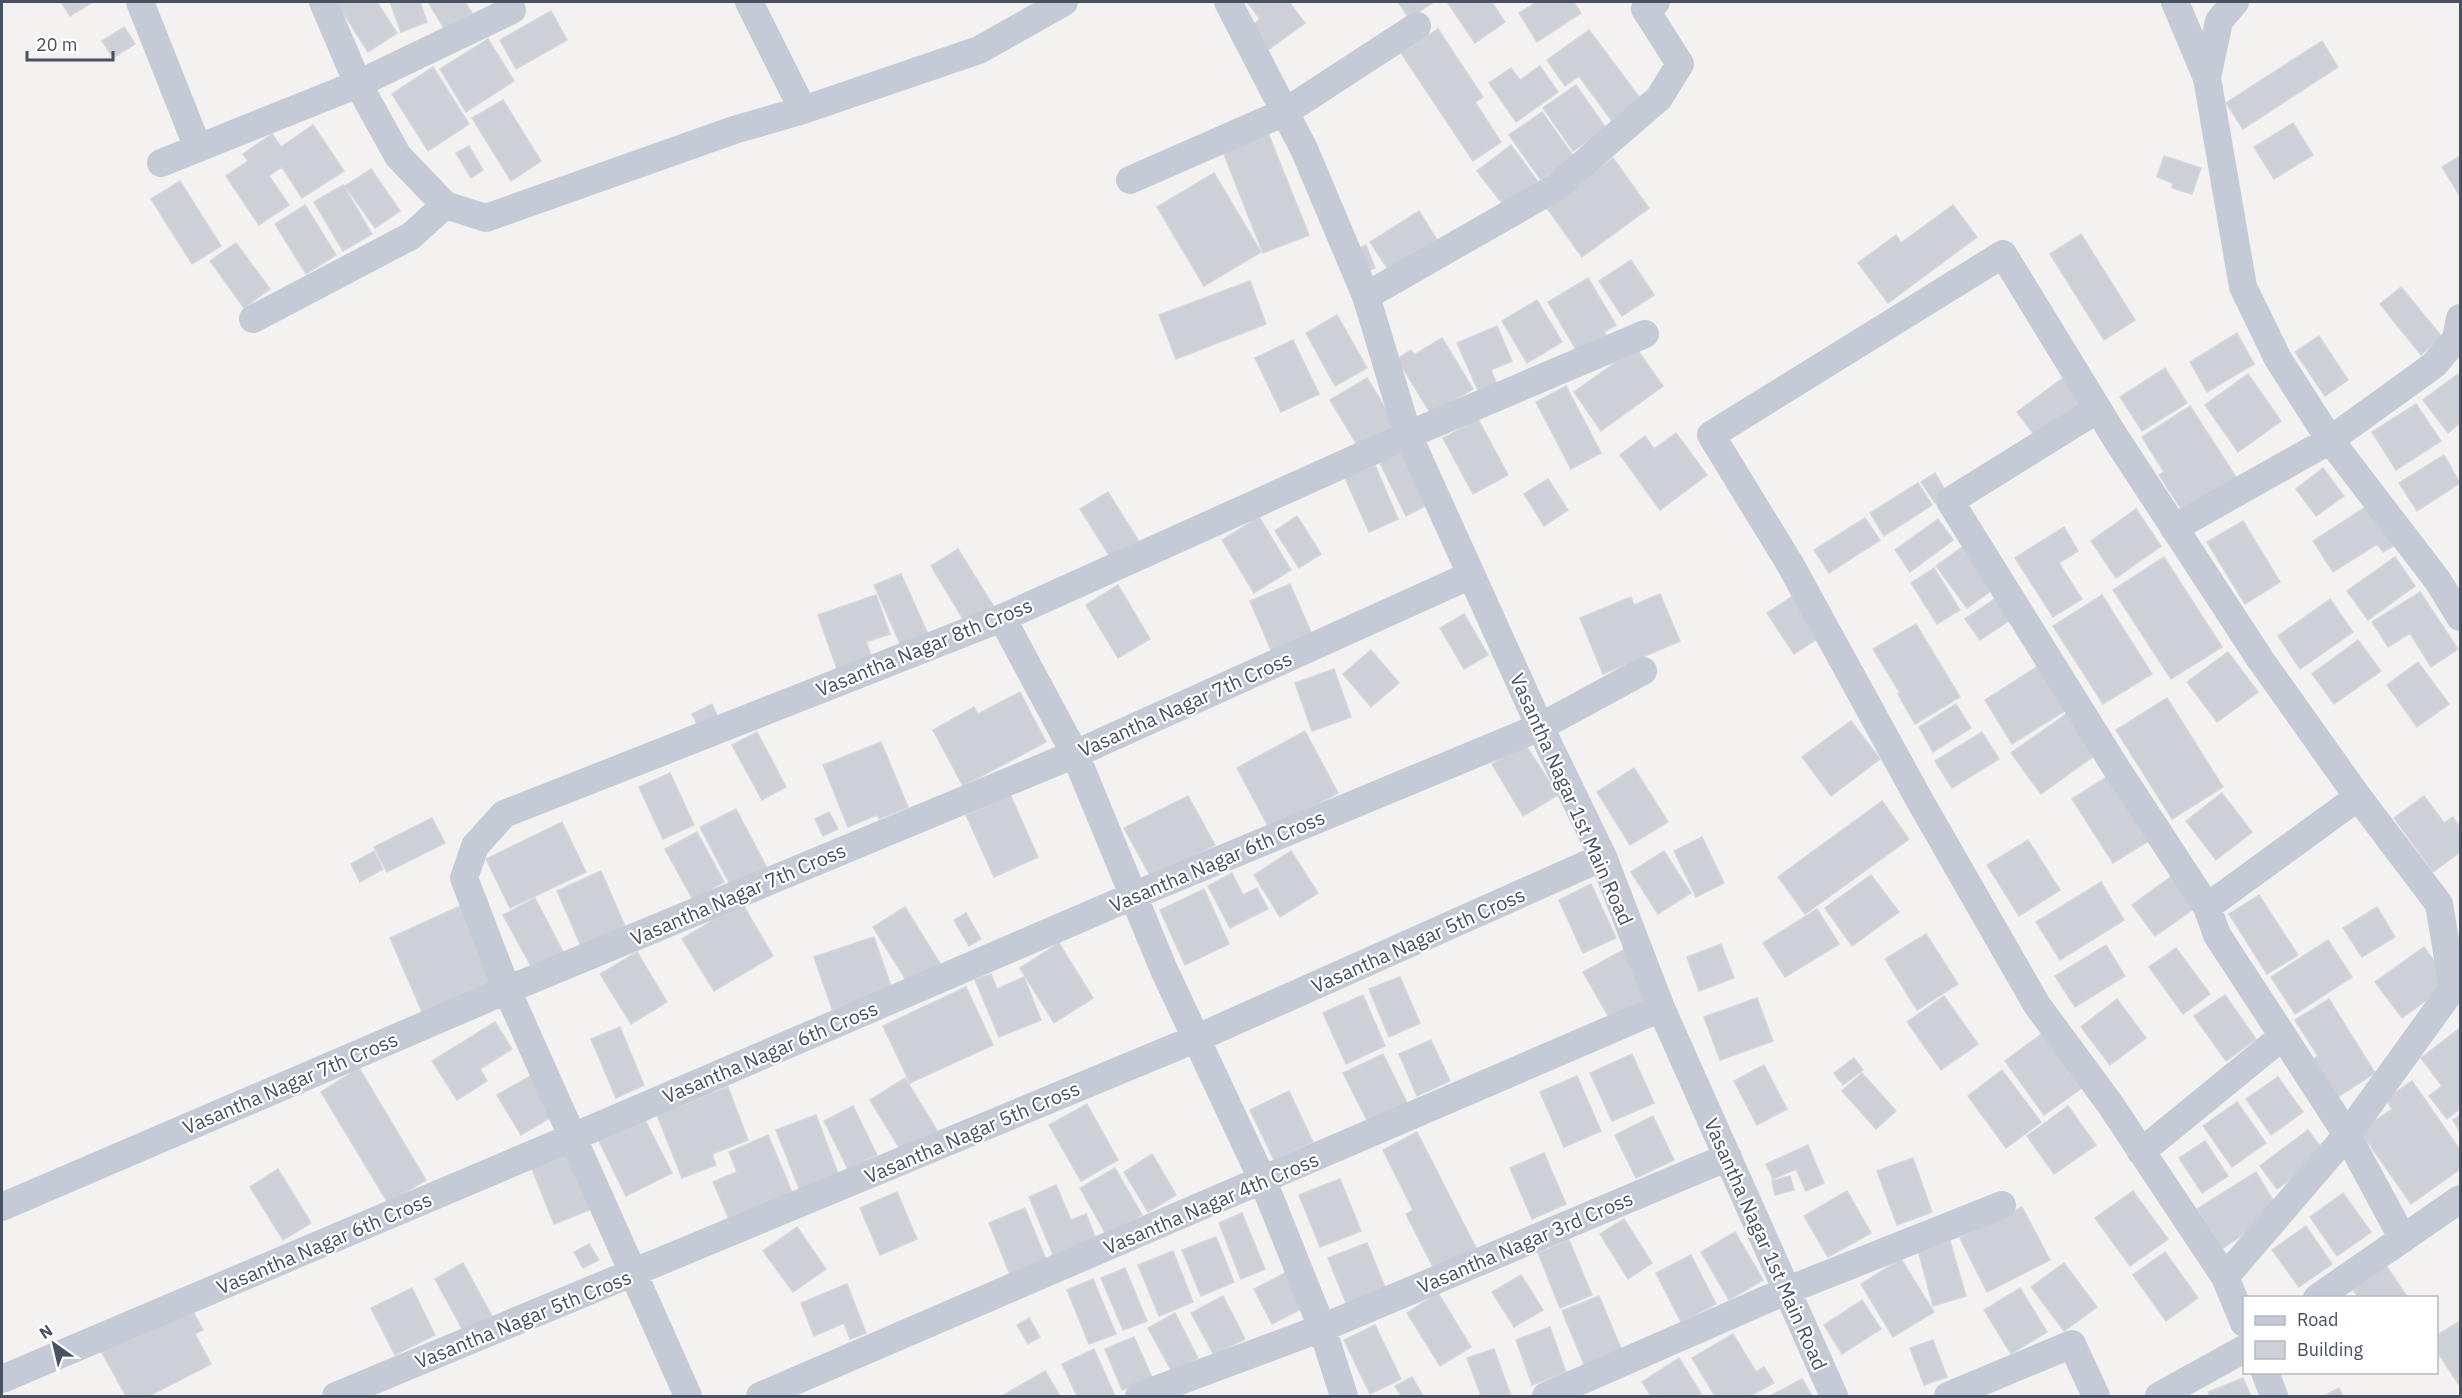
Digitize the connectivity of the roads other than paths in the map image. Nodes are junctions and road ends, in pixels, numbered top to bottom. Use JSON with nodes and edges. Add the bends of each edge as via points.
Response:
{"nodes":[{"id":1,"x":140,"y":2,"type":"edge"},
{"id":2,"x":323,"y":2,"type":"edge"},
{"id":3,"x":749,"y":2,"type":"edge"},
{"id":4,"x":1064,"y":2,"type":"edge"},
{"id":5,"x":1228,"y":2,"type":"edge"},
{"id":6,"x":2175,"y":2,"type":"edge"},
{"id":7,"x":2235,"y":2,"type":"edge"},
{"id":8,"x":1646,"y":4,"type":"edge"},
{"id":9,"x":512,"y":10,"type":"dead end"},
{"id":10,"x":1417,"y":26,"type":"dead end"},
{"id":11,"x":2207,"y":78,"type":"junction"},
{"id":12,"x":358,"y":84,"type":"junction"},
{"id":13,"x":803,"y":110,"type":"junction"},
{"id":14,"x":1285,"y":112,"type":"junction"},
{"id":15,"x":198,"y":148,"type":"junction"},
{"id":16,"x":161,"y":163,"type":"dead end"},
{"id":17,"x":1130,"y":180,"type":"dead end"},
{"id":18,"x":445,"y":204,"type":"junction"},
{"id":19,"x":1366,"y":297,"type":"junction"},
{"id":20,"x":2460,"y":318,"type":"edge"},
{"id":21,"x":253,"y":319,"type":"dead end"},
{"id":22,"x":1646,"y":334,"type":"dead end"},
{"id":23,"x":2098,"y":409,"type":"junction"},
{"id":24,"x":1408,"y":435,"type":"junction"},
{"id":25,"x":2330,"y":440,"type":"junction"},
{"id":26,"x":2174,"y":528,"type":"junction"},
{"id":27,"x":1472,"y":575,"type":"junction"},
{"id":28,"x":2460,"y":617,"type":"edge"},
{"id":29,"x":1002,"y":618,"type":"junction"},
{"id":30,"x":1643,"y":671,"type":"dead end"},
{"id":31,"x":1540,"y":727,"type":"junction"},
{"id":32,"x":1075,"y":754,"type":"junction"},
{"id":33,"x":2358,"y":796,"type":"junction"},
{"id":34,"x":1603,"y":857,"type":"junction"},
{"id":35,"x":1135,"y":895,"type":"junction"},
{"id":36,"x":2207,"y":907,"type":"junction"},
{"id":37,"x":507,"y":990,"type":"junction"},
{"id":38,"x":2457,"y":994,"type":"edge"},
{"id":39,"x":1661,"y":1008,"type":"junction"},
{"id":40,"x":2283,"y":1036,"type":"junction"},
{"id":41,"x":1196,"y":1039,"type":"junction"},
{"id":42,"x":2347,"y":1135,"type":"junction"},
{"id":43,"x":573,"y":1137,"type":"junction"},
{"id":44,"x":2141,"y":1152,"type":"junction"},
{"id":45,"x":1728,"y":1157,"type":"junction"},
{"id":46,"x":1263,"y":1181,"type":"junction"},
{"id":47,"x":2460,"y":1199,"type":"edge"},
{"id":48,"x":2002,"y":1205,"type":"dead end"},
{"id":49,"x":2,"y":1207,"type":"edge"},
{"id":50,"x":2403,"y":1239,"type":"junction"},
{"id":51,"x":633,"y":1274,"type":"junction"},
{"id":52,"x":2224,"y":1277,"type":"junction"},
{"id":53,"x":1788,"y":1290,"type":"junction"},
{"id":54,"x":2320,"y":1296,"type":"edge"},
{"id":55,"x":2243,"y":1321,"type":"edge"},
{"id":56,"x":1322,"y":1328,"type":"junction"},
{"id":57,"x":2243,"y":1350,"type":"edge"},
{"id":58,"x":2266,"y":1374,"type":"edge"},
{"id":59,"x":2,"y":1379,"type":"edge"},
{"id":60,"x":336,"y":1396,"type":"edge"},
{"id":61,"x":688,"y":1396,"type":"edge"},
{"id":62,"x":760,"y":1396,"type":"edge"},
{"id":63,"x":1139,"y":1396,"type":"edge"},
{"id":64,"x":1344,"y":1396,"type":"edge"},
{"id":65,"x":1546,"y":1396,"type":"edge"},
{"id":66,"x":1834,"y":1396,"type":"edge"},
{"id":67,"x":1948,"y":1396,"type":"edge"},
{"id":68,"x":2096,"y":1396,"type":"edge"},
{"id":69,"x":2159,"y":1396,"type":"edge"},
{"id":70,"x":2274,"y":1396,"type":"edge"}],
"edges":[{"from":1,"to":15,"type":"street"},
{"from":2,"to":12,"type":"street"},
{"from":3,"to":13,"type":"street"},
{"from":4,"to":13,"type":"street","via":[[979,50]]},
{"from":5,"to":14,"type":"street","name":"Vasantha Nagar 1st Main Road"},
{"from":6,"to":11,"type":"street"},
{"from":7,"to":11,"type":"street","via":[[2219,21]]},
{"from":8,"to":19,"type":"street","via":[[1680,64],[1659,98],[1555,188]]},
{"from":9,"to":12,"type":"street"},
{"from":10,"to":14,"type":"street"},
{"from":11,"to":25,"type":"street","via":[[2243,287],[2278,359]]},
{"from":12,"to":15,"type":"street"},
{"from":12,"to":18,"type":"street","via":[[398,156]]},
{"from":13,"to":18,"type":"street","via":[[486,218]]},
{"from":14,"to":17,"type":"street"},
{"from":14,"to":19,"type":"street","name":"Vasantha Nagar 1st Main Road"},
{"from":15,"to":16,"type":"street"},
{"from":18,"to":21,"type":"street","via":[[411,236]]},
{"from":19,"to":24,"type":"street","name":"Vasantha Nagar 1st Main Road"},
{"from":20,"to":25,"type":"street","via":[[2456,339],[2435,364]]},
{"from":22,"to":24,"type":"street","name":"Vasantha Nagar 8th Cross"},
{"from":23,"to":26,"type":"street"},
{"from":23,"to":36,"type":"street","via":[[1950,501]]},
{"from":23,"to":44,"type":"street","via":[[2003,254],[1711,435],[1790,564],[2037,1005]]},
{"from":24,"to":27,"type":"street","name":"Vasantha Nagar 1st Main Road"},
{"from":24,"to":29,"type":"street","name":"Vasantha Nagar 8th Cross"},
{"from":25,"to":26,"type":"street"},
{"from":25,"to":28,"type":"street","via":[[2438,581]]},
{"from":26,"to":33,"type":"street","via":[[2260,659]]},
{"from":27,"to":31,"type":"street","name":"Vasantha Nagar 1st Main Road"},
{"from":27,"to":32,"type":"street","name":"Vasantha Nagar 7th Cross"},
{"from":29,"to":32,"type":"street"},
{"from":29,"to":37,"type":"street","name":"Vasantha Nagar 8th Cross","via":[[504,814],[475,846],[464,878]]},
{"from":30,"to":31,"type":"street","name":"Vasantha Nagar 6th Cross"},
{"from":31,"to":34,"type":"street","name":"Vasantha Nagar 1st Main Road"},
{"from":31,"to":35,"type":"street","name":"Vasantha Nagar 6th Cross"},
{"from":32,"to":35,"type":"street"},
{"from":32,"to":37,"type":"street","name":"Vasantha Nagar 7th Cross"},
{"from":33,"to":36,"type":"street"},
{"from":33,"to":38,"type":"street","via":[[2439,904]]},
{"from":34,"to":39,"type":"street","name":"Vasantha Nagar 1st Main Road"},
{"from":34,"to":41,"type":"street","name":"Vasantha Nagar 5th Cross"},
{"from":35,"to":41,"type":"street"},
{"from":35,"to":43,"type":"street","name":"Vasantha Nagar 6th Cross"},
{"from":36,"to":40,"type":"street","via":[[2217,935]]},
{"from":37,"to":43,"type":"street"},
{"from":37,"to":49,"type":"street","name":"Vasantha Nagar 7th Cross"},
{"from":38,"to":42,"type":"street"},
{"from":39,"to":45,"type":"street","name":"Vasantha Nagar 1st Main Road"},
{"from":39,"to":46,"type":"street","name":"Vasantha Nagar 4th Cross"},
{"from":40,"to":42,"type":"street"},
{"from":40,"to":44,"type":"street"},
{"from":41,"to":46,"type":"street"},
{"from":41,"to":51,"type":"street","name":"Vasantha Nagar 5th Cross"},
{"from":42,"to":50,"type":"street"},
{"from":42,"to":52,"type":"street"},
{"from":43,"to":51,"type":"street"},
{"from":43,"to":59,"type":"street","name":"Vasantha Nagar 6th Cross"},
{"from":44,"to":52,"type":"street"},
{"from":45,"to":53,"type":"street","name":"Vasantha Nagar 1st Main Road"},
{"from":45,"to":56,"type":"street","name":"Vasantha Nagar 3rd Cross"},
{"from":46,"to":56,"type":"street"},
{"from":46,"to":62,"type":"street","name":"Vasantha Nagar 4th Cross"},
{"from":47,"to":50,"type":"street"},
{"from":48,"to":53,"type":"street"},
{"from":50,"to":54,"type":"street"},
{"from":51,"to":60,"type":"street","name":"Vasantha Nagar 5th Cross"},
{"from":51,"to":61,"type":"street"},
{"from":52,"to":55,"type":"street"},
{"from":53,"to":65,"type":"street"},
{"from":53,"to":66,"type":"street","name":"Vasantha Nagar 1st Main Road"},
{"from":56,"to":63,"type":"street","name":"Vasantha Nagar 3rd Cross"},
{"from":56,"to":64,"type":"street"},
{"from":57,"to":69,"type":"street"},
{"from":58,"to":70,"type":"street"},
{"from":67,"to":68,"type":"street","via":[[2072,1344]]}]}
